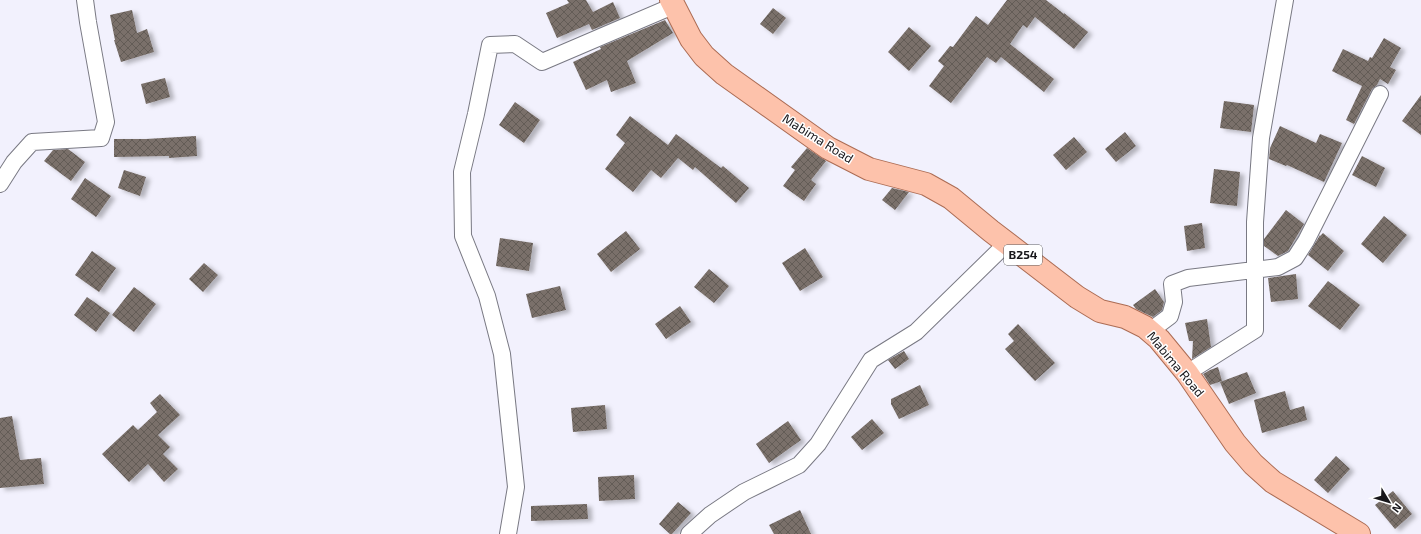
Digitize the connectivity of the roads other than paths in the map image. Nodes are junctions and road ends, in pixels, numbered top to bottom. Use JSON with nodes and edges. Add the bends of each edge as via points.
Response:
{"nodes":[{"id":1,"x":85,"y":0,"type":"edge"},
{"id":2,"x":1285,"y":0,"type":"edge"},
{"id":3,"x":672,"y":3,"type":"edge"},
{"id":4,"x":1380,"y":94,"type":"dead end"},
{"id":5,"x":0,"y":184,"type":"edge"},
{"id":6,"x":1007,"y":243,"type":"junction"},
{"id":7,"x":1255,"y":270,"type":"junction"},
{"id":8,"x":1150,"y":331,"type":"junction"},
{"id":9,"x":1187,"y":373,"type":"junction"},
{"id":10,"x":508,"y":534,"type":"edge"},
{"id":11,"x":688,"y":534,"type":"edge"},
{"id":12,"x":1359,"y":534,"type":"edge"}],
"edges":[{"from":1,"to":5,"type":"street","via":[[106,122],[100,138],[32,142],[14,162]]},
{"from":2,"to":7,"type":"street","via":[[1261,138],[1255,222]]},
{"from":3,"to":6,"type":"main road","name":"Mabima Road","number":"B254","via":[[691,39],[704,56],[724,74],[828,148],[869,169],[926,184],[951,198]]},
{"from":3,"to":10,"type":"street","via":[[542,62],[515,44],[490,45],[462,172],[463,236],[487,296],[502,354],[516,487]]},
{"from":4,"to":7,"type":"street","via":[[1295,258],[1278,267]]},
{"from":6,"to":8,"type":"main road","name":"Mabima Road","number":"B254","via":[[1077,297],[1100,311],[1125,317]]},
{"from":6,"to":11,"type":"street","via":[[916,332],[871,360],[818,444],[799,465],[744,492]]},
{"from":7,"to":8,"type":"street","via":[[1188,278],[1172,284],[1174,302],[1170,316]]},
{"from":7,"to":9,"type":"street","via":[[1255,330]]},
{"from":8,"to":9,"type":"main road","name":"Mabima Road","number":"B254"},
{"from":9,"to":12,"type":"main road","name":"Mabima Road","number":"B254","via":[[1235,443],[1253,464],[1273,482]]}]}
